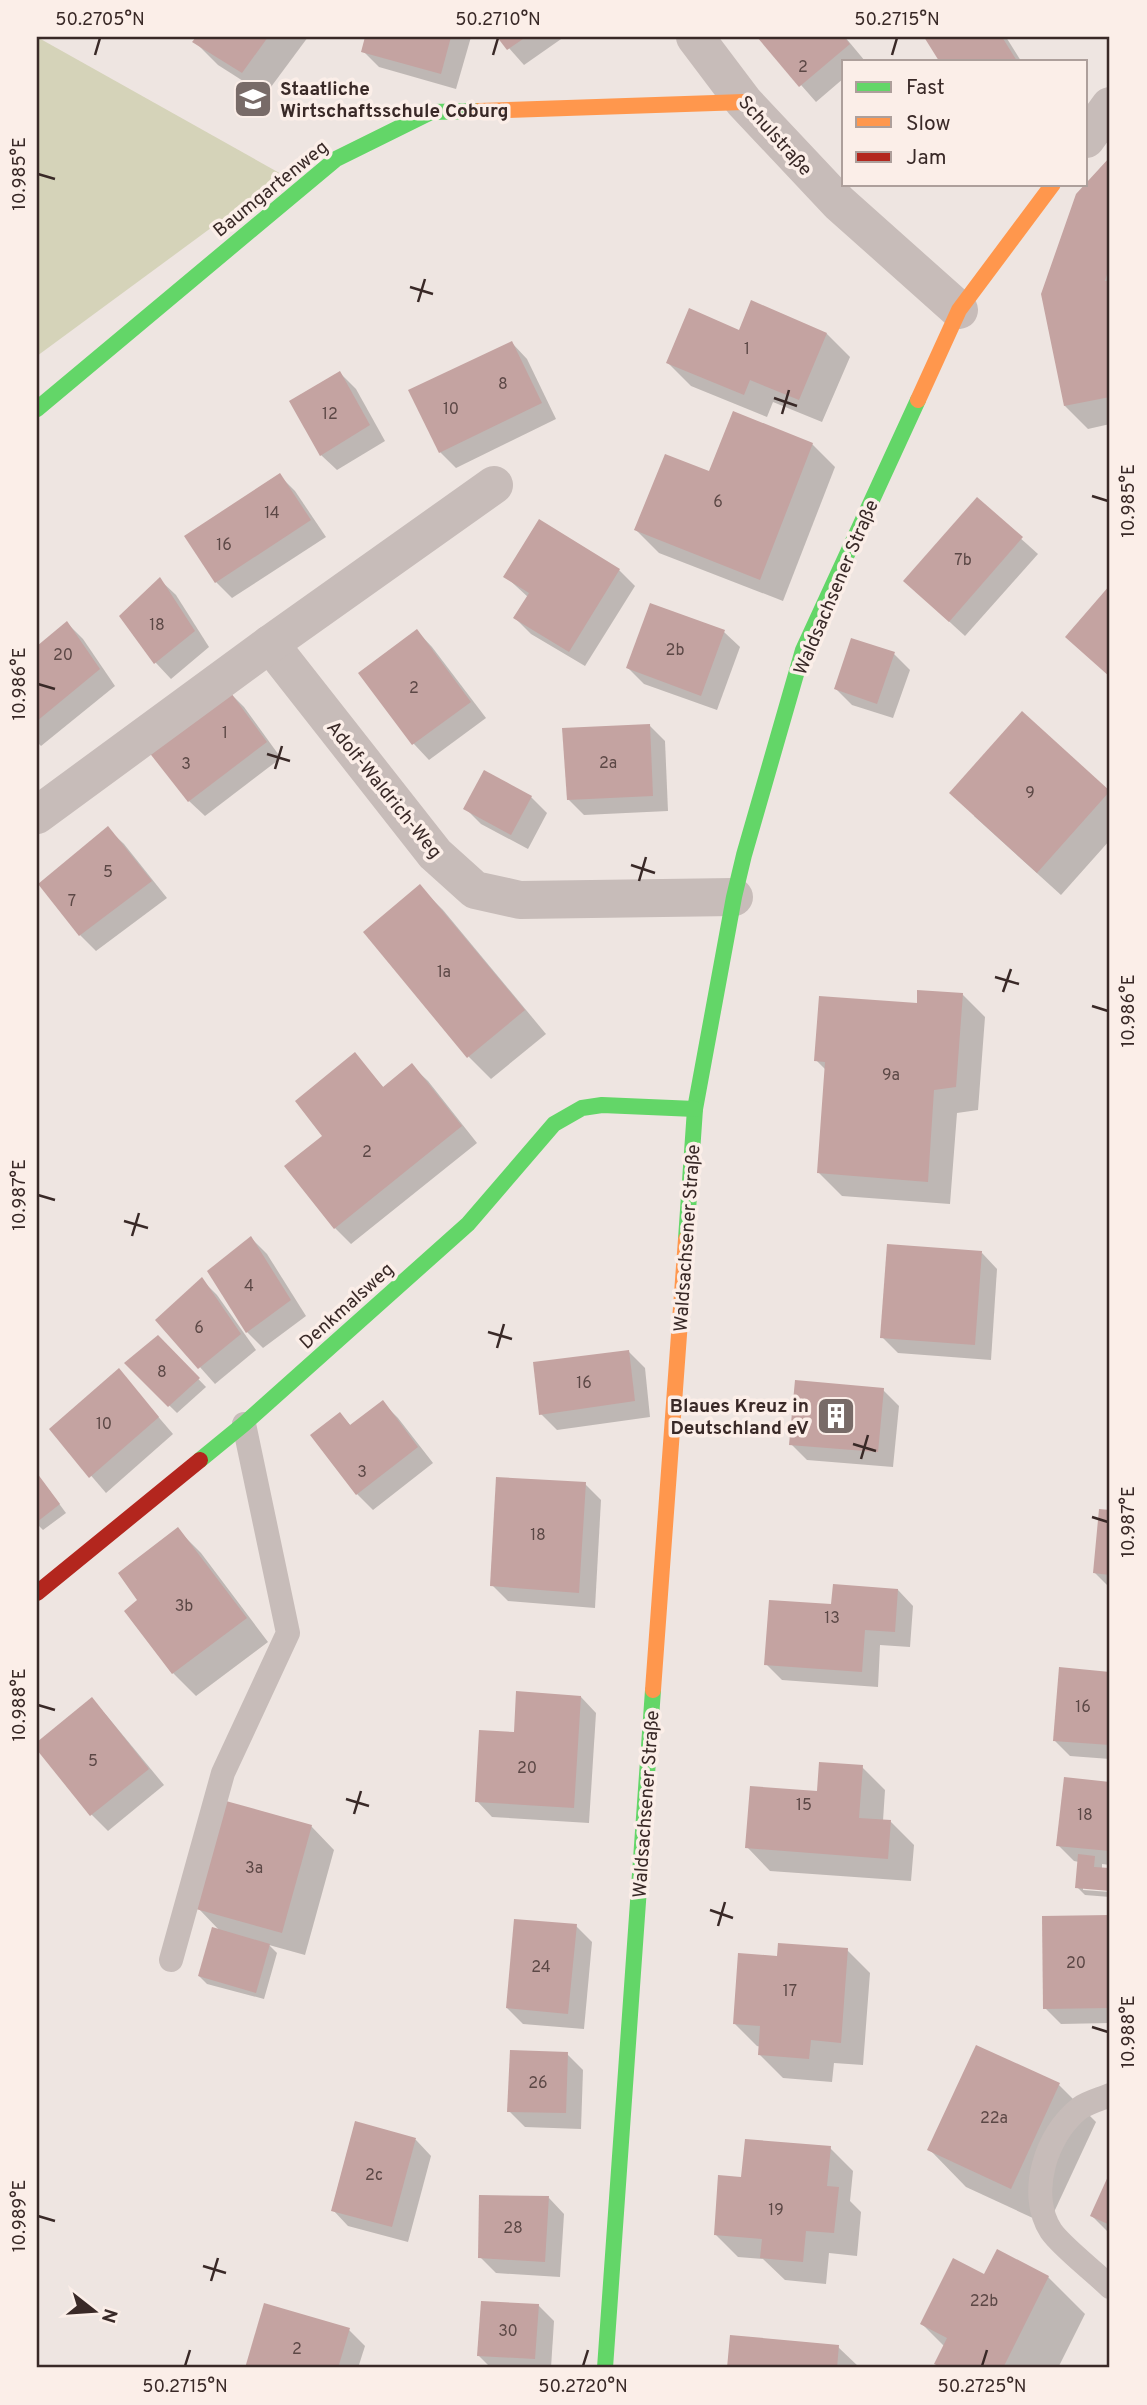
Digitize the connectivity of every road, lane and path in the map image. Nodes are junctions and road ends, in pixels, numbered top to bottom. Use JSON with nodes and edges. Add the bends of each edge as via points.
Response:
{"nodes":[{"id":1,"x":695,"y":37,"type":"edge"},
{"id":2,"x":744,"y":102,"type":"junction"},
{"id":3,"x":1110,"y":106,"type":"edge"},
{"id":4,"x":1088,"y":136,"type":"edge"},
{"id":5,"x":1051,"y":186,"type":"edge"},
{"id":6,"x":958,"y":310,"type":"junction"},
{"id":7,"x":37,"y":409,"type":"edge"},
{"id":8,"x":494,"y":485,"type":"dead end"},
{"id":9,"x":270,"y":643,"type":"junction"},
{"id":10,"x":37,"y":815,"type":"edge"},
{"id":11,"x":734,"y":897,"type":"junction"},
{"id":12,"x":695,"y":1109,"type":"junction"},
{"id":13,"x":244,"y":1424,"type":"junction"},
{"id":14,"x":37,"y":1593,"type":"edge"},
{"id":15,"x":171,"y":1960,"type":"dead end"},
{"id":16,"x":1110,"y":2095,"type":"edge"},
{"id":17,"x":1110,"y":2287,"type":"edge"},
{"id":18,"x":605,"y":2368,"type":"edge"}],
"edges":[{"from":1,"to":2,"type":"street","name":"Schulstraße"},
{"from":2,"to":6,"type":"street","name":"Schulstraße","via":[[839,204]]},
{"from":2,"to":7,"type":"street","name":"Baumgartenweg","via":[[431,112],[336,159]]},
{"from":3,"to":4,"type":"street"},
{"from":5,"to":6,"type":"street","name":"Waldsachsener Straße"},
{"from":6,"to":11,"type":"street","name":"Waldsachsener Straße","via":[[803,650]]},
{"from":8,"to":9,"type":"street"},
{"from":9,"to":10,"type":"street"},
{"from":9,"to":11,"type":"street","name":"Adolf-Waldrich-Weg","via":[[435,854],[475,890],[520,900]]},
{"from":11,"to":12,"type":"street","name":"Waldsachsener Straße"},
{"from":12,"to":13,"type":"street","name":"Denkmalsweg","via":[[603,1105],[582,1108],[554,1124],[468,1224]]},
{"from":12,"to":18,"type":"street","name":"Waldsachsener Straße"},
{"from":13,"to":14,"type":"street","name":"Denkmalsweg"},
{"from":13,"to":15,"type":"lane","via":[[288,1633],[223,1773]]},
{"from":16,"to":17,"type":"lane","via":[[1081,2108],[1058,2133],[1038,2189],[1041,2212],[1052,2232]]}]}
